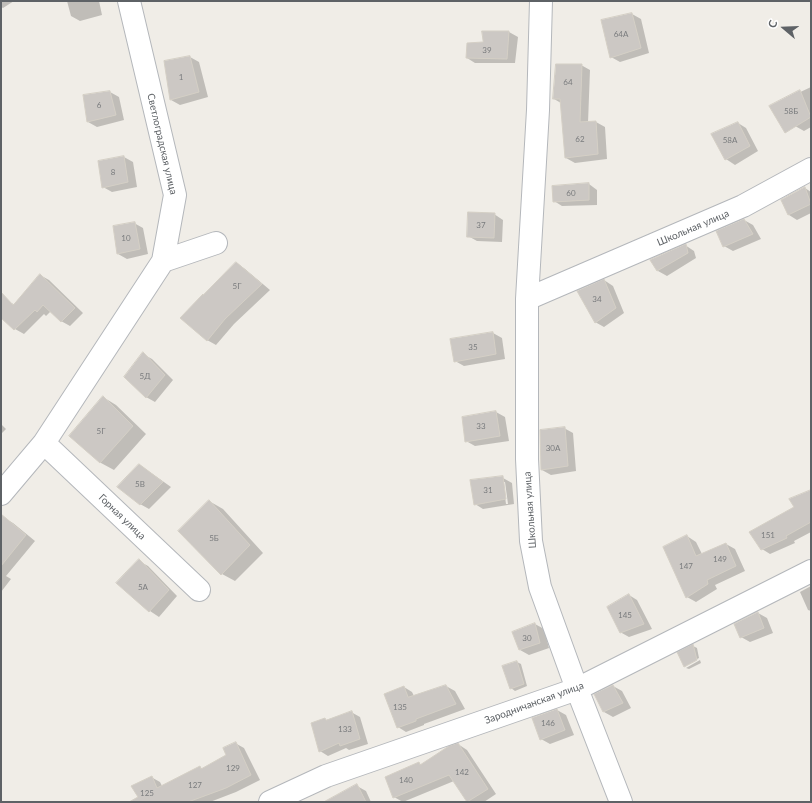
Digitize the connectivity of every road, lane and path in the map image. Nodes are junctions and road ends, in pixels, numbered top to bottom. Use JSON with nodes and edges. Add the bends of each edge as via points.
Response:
{"nodes":[{"id":1,"x":129,"y":1,"type":"edge"},
{"id":2,"x":541,"y":1,"type":"edge"},
{"id":3,"x":811,"y":169,"type":"edge"},
{"id":4,"x":216,"y":243,"type":"dead end"},
{"id":5,"x":163,"y":261,"type":"junction"},
{"id":6,"x":527,"y":299,"type":"junction"},
{"id":7,"x":44,"y":443,"type":"junction"},
{"id":8,"x":1,"y":494,"type":"edge"},
{"id":9,"x":811,"y":571,"type":"edge"},
{"id":10,"x":199,"y":590,"type":"dead end"},
{"id":11,"x":577,"y":689,"type":"junction"},
{"id":12,"x":270,"y":802,"type":"edge"},
{"id":13,"x":621,"y":802,"type":"edge"}],
"edges":[{"from":1,"to":5,"type":"street","name":"Светлоградская улица","via":[[175,195]]},
{"from":2,"to":6,"type":"street","name":"Школьная улица","via":[[538,110]]},
{"from":3,"to":6,"type":"street","name":"Школьная улица","via":[[743,206]]},
{"from":4,"to":5,"type":"street"},
{"from":5,"to":7,"type":"street","name":"Светлоградская улица"},
{"from":6,"to":11,"type":"street","name":"Школьная улица","via":[[526,459],[531,541],[540,587]]},
{"from":7,"to":8,"type":"street"},
{"from":7,"to":10,"type":"street","name":"Горная улица"},
{"from":9,"to":11,"type":"street","name":"Зародничанская улица"},
{"from":11,"to":12,"type":"street","name":"Зародничанская улица","via":[[326,776]]},
{"from":11,"to":13,"type":"street","name":"Школьная улица"}]}
